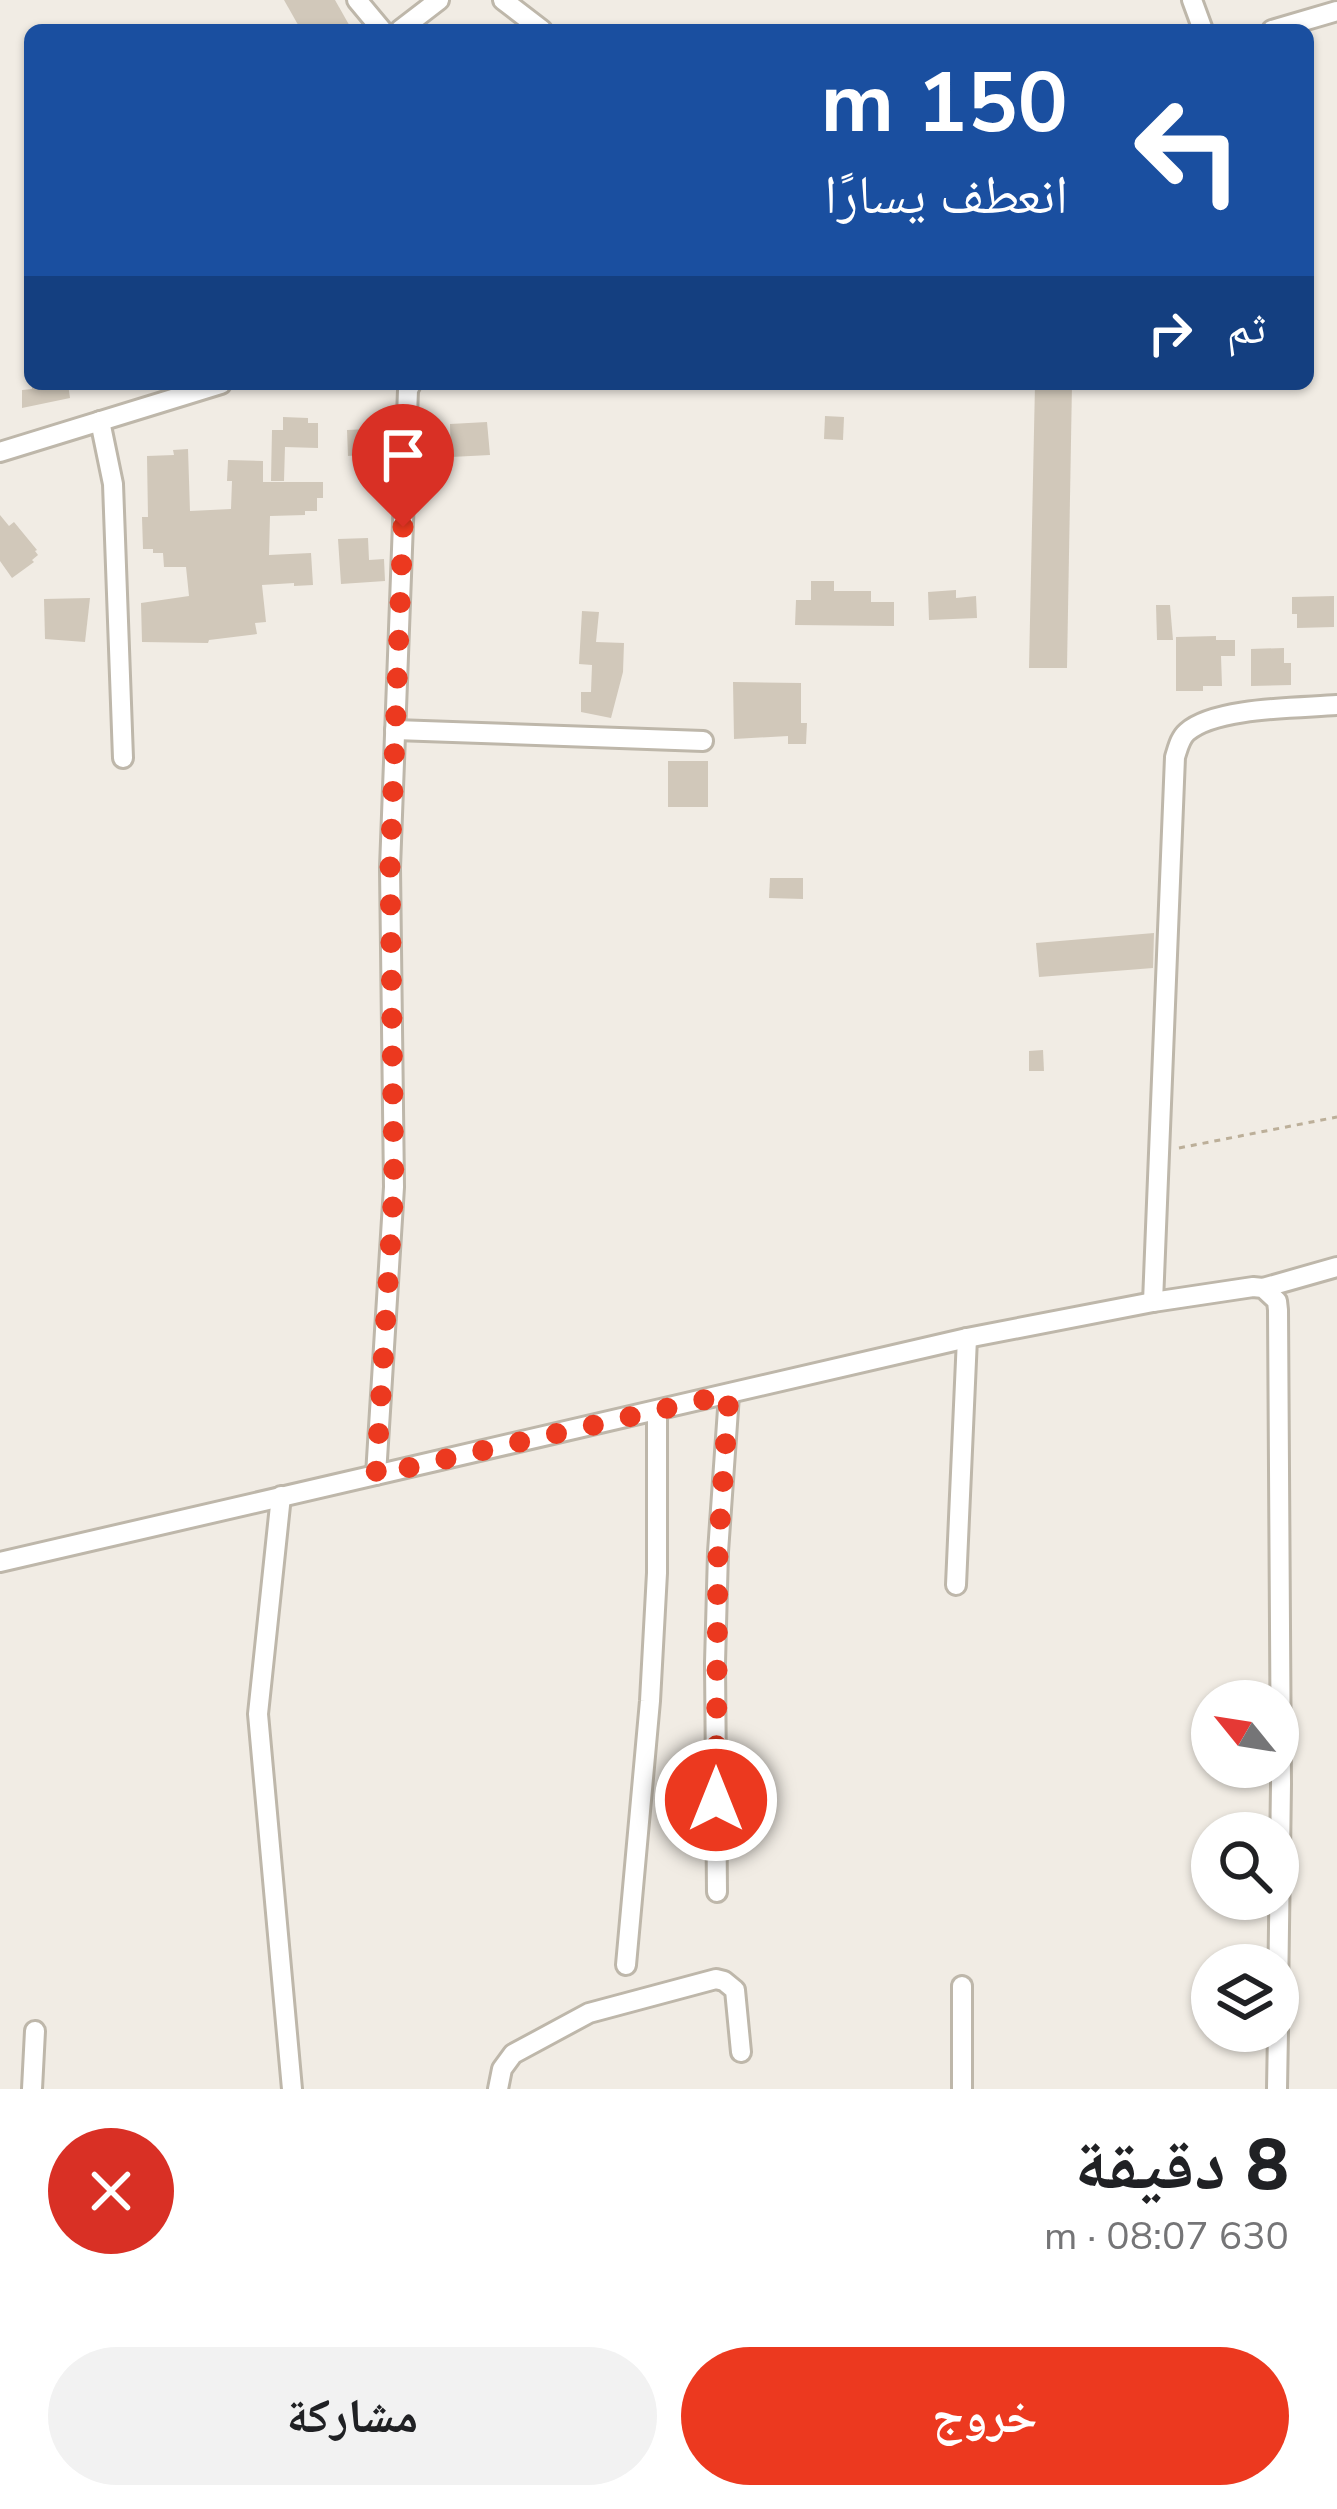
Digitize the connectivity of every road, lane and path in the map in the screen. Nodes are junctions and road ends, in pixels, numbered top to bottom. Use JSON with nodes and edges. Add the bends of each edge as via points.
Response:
{"nodes":[{"id":1,"x":357,"y":0,"type":"edge"},
{"id":2,"x":439,"y":0,"type":"edge"},
{"id":3,"x":503,"y":0,"type":"edge"},
{"id":4,"x":1337,"y":11,"type":"edge"},
{"id":5,"x":377,"y":24,"type":"edge"},
{"id":6,"x":408,"y":24,"type":"edge"},
{"id":7,"x":534,"y":24,"type":"edge"},
{"id":8,"x":1293,"y":24,"type":"edge"},
{"id":9,"x":201,"y":390,"type":"edge"},
{"id":10,"x":407,"y":390,"type":"edge"},
{"id":11,"x":100,"y":421,"type":"junction"},
{"id":12,"x":0,"y":452,"type":"edge"},
{"id":13,"x":1337,"y":705,"type":"edge"},
{"id":14,"x":395,"y":730,"type":"junction"},
{"id":15,"x":703,"y":741,"type":"dead end"},
{"id":16,"x":123,"y":758,"type":"dead end"},
{"id":17,"x":1337,"y":1117,"type":"edge"},
{"id":18,"x":1160,"y":1153,"type":"junction"},
{"id":19,"x":1337,"y":1267,"type":"edge"},
{"id":20,"x":1263,"y":1288,"type":"junction"},
{"id":21,"x":1153,"y":1302,"type":"junction"},
{"id":22,"x":968,"y":1338,"type":"junction"},
{"id":23,"x":729,"y":1394,"type":"junction"},
{"id":24,"x":657,"y":1411,"type":"junction"},
{"id":25,"x":376,"y":1475,"type":"junction"},
{"id":26,"x":281,"y":1496,"type":"junction"},
{"id":27,"x":0,"y":1562,"type":"edge"},
{"id":28,"x":956,"y":1585,"type":"dead end"},
{"id":29,"x":717,"y":1892,"type":"dead end"},
{"id":30,"x":1279,"y":1944,"type":"edge"},
{"id":31,"x":626,"y":1965,"type":"dead end"},
{"id":32,"x":962,"y":1986,"type":"dead end"},
{"id":33,"x":35,"y":2031,"type":"dead end"},
{"id":34,"x":741,"y":2052,"type":"dead end"},
{"id":35,"x":1278,"y":2052,"type":"edge"},
{"id":36,"x":32,"y":2089,"type":"edge"},
{"id":37,"x":292,"y":2089,"type":"edge"},
{"id":38,"x":498,"y":2089,"type":"edge"},
{"id":39,"x":962,"y":2089,"type":"edge"},
{"id":40,"x":1277,"y":2089,"type":"edge"}],
"edges":[{"from":1,"to":5,"type":"street"},
{"from":2,"to":6,"type":"street"},
{"from":3,"to":7,"type":"street"},
{"from":4,"to":8,"type":"street"},
{"from":9,"to":11,"type":"street"},
{"from":10,"to":14,"type":"street"},
{"from":11,"to":12,"type":"street"},
{"from":11,"to":16,"type":"street","via":[[113,484]]},
{"from":13,"to":18,"type":"street","via":[[1231,714],[1191,728],[1180,742]]},
{"from":14,"to":15,"type":"street"},
{"from":14,"to":25,"type":"street","via":[[394,1187]]},
{"from":17,"to":18,"type":"path"},
{"from":18,"to":21,"type":"street"},
{"from":19,"to":20,"type":"street"},
{"from":20,"to":21,"type":"street"},
{"from":20,"to":30,"type":"street","via":[[1278,1310]]},
{"from":21,"to":22,"type":"street"},
{"from":22,"to":23,"type":"street"},
{"from":22,"to":28,"type":"street"},
{"from":23,"to":24,"type":"street"},
{"from":23,"to":29,"type":"street","via":[[718,1552]]},
{"from":24,"to":25,"type":"street"},
{"from":24,"to":31,"type":"street","via":[[650,1701]]},
{"from":25,"to":26,"type":"street"},
{"from":26,"to":27,"type":"street"},
{"from":26,"to":37,"type":"street","via":[[258,1714]]},
{"from":32,"to":39,"type":"street"},
{"from":33,"to":36,"type":"street"},
{"from":34,"to":38,"type":"street","via":[[735,1990],[716,1979],[589,2012],[513,2054]]},
{"from":35,"to":40,"type":"street"}]}
